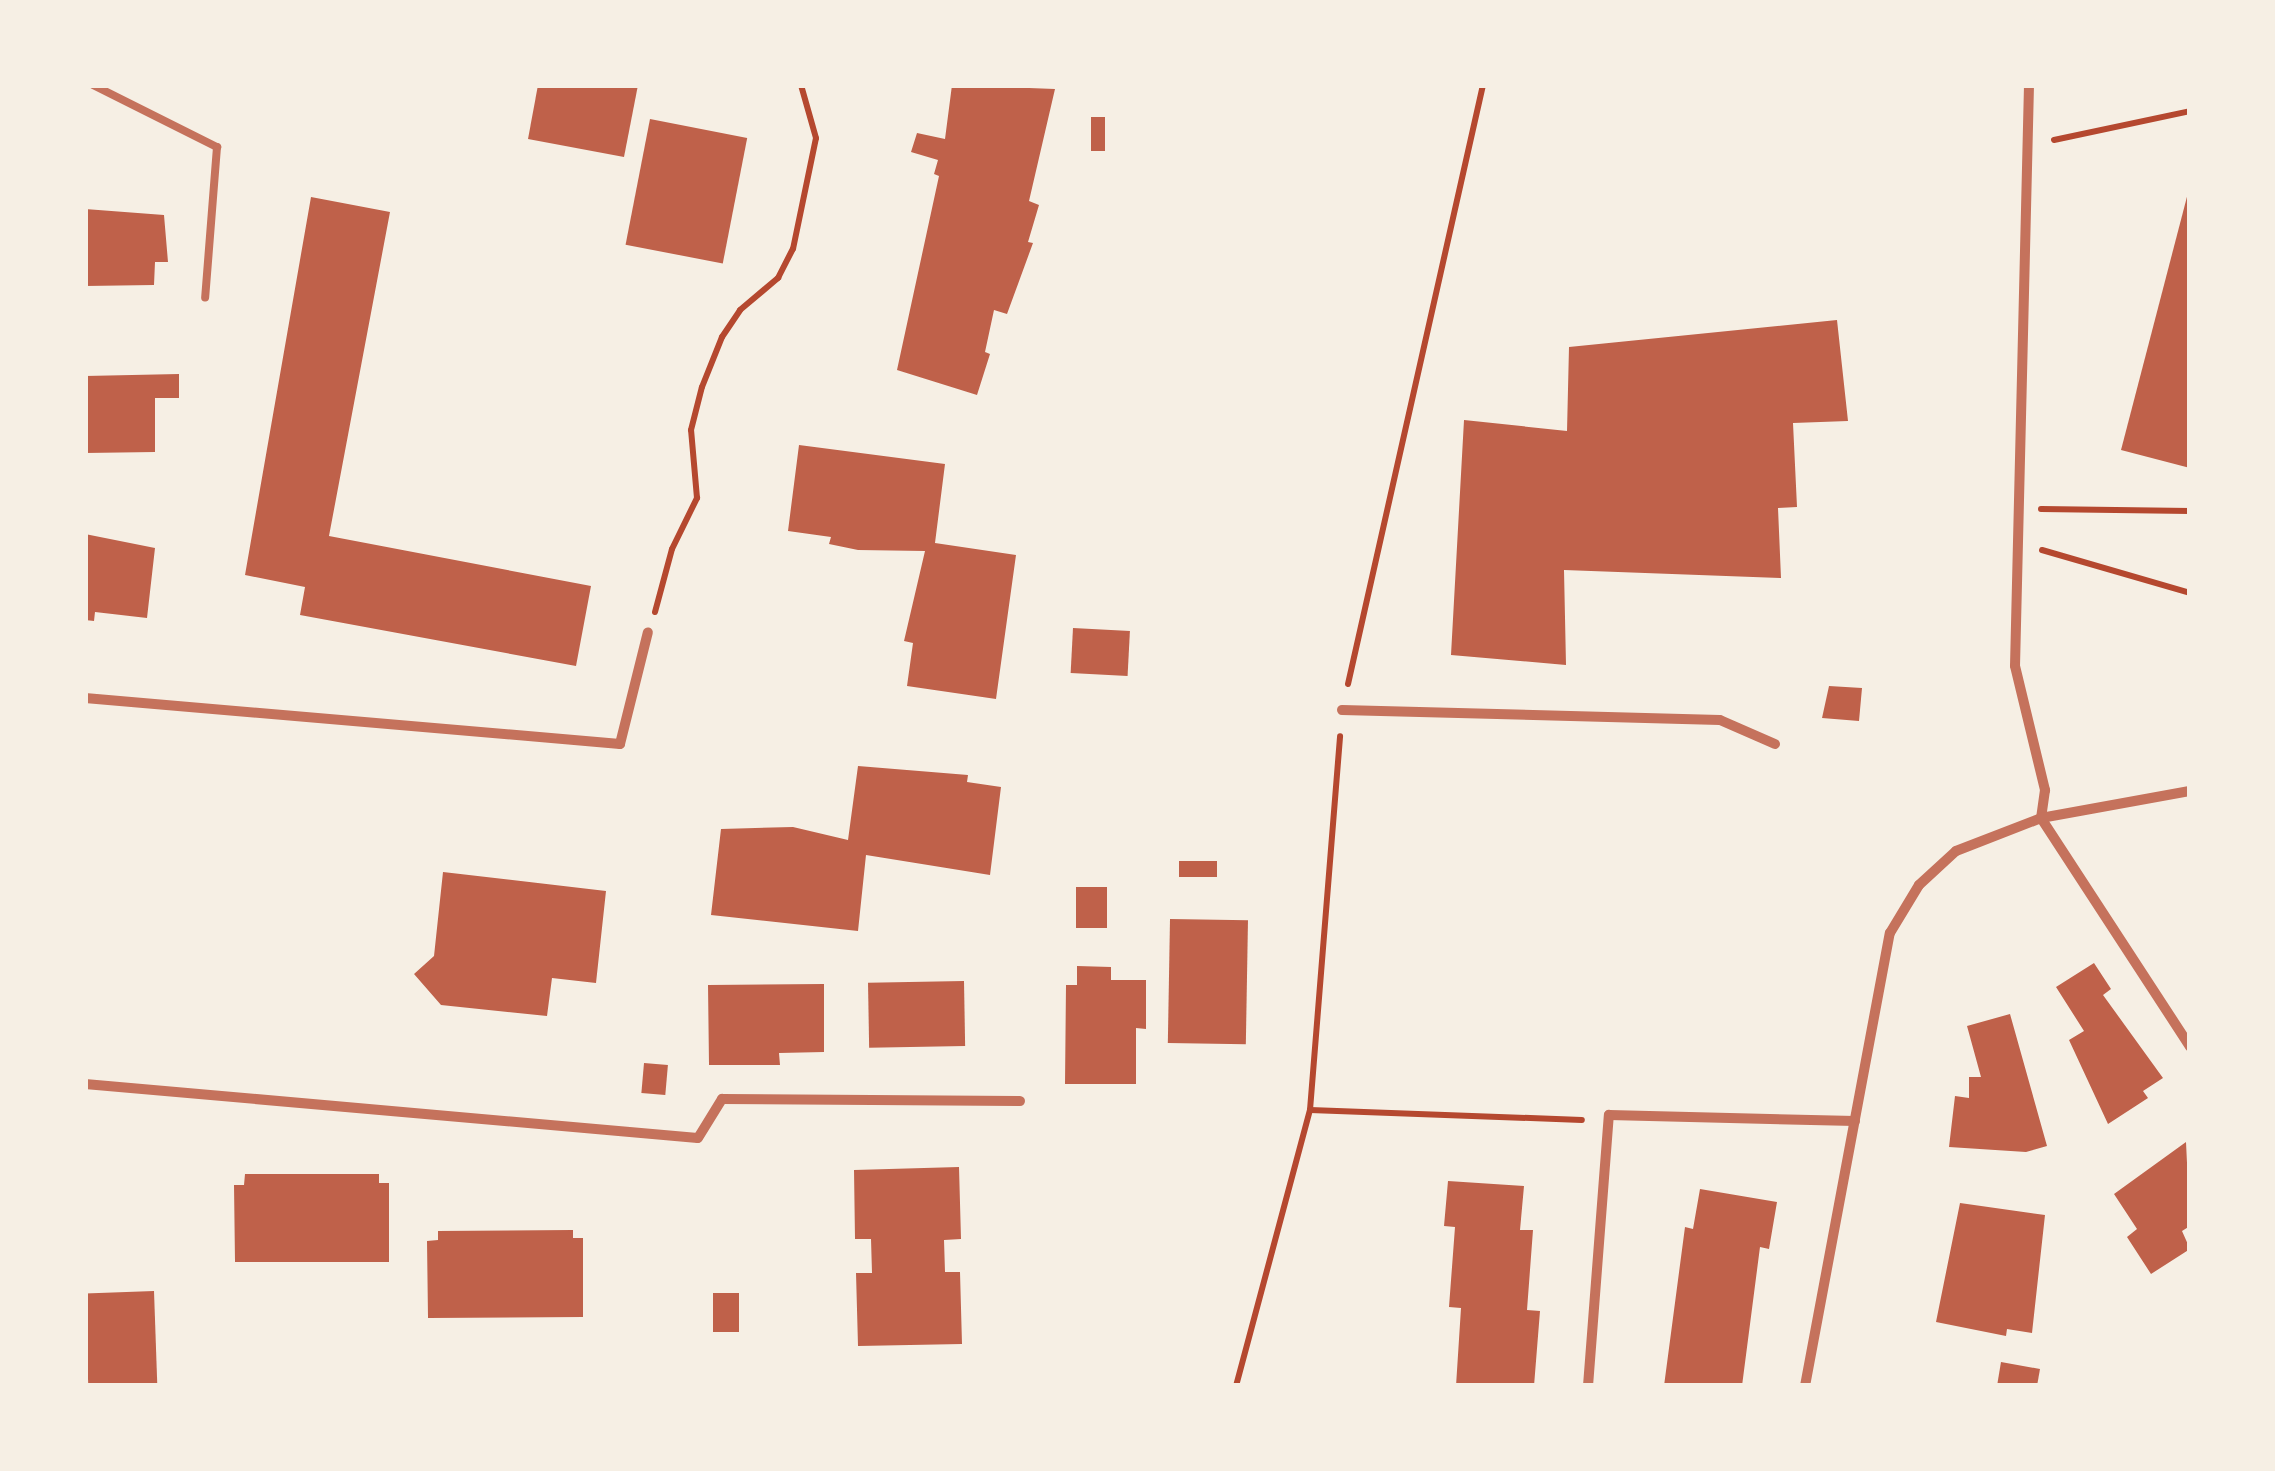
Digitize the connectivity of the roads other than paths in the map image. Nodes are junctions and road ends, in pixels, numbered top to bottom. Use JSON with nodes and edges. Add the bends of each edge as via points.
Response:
{"nodes":[{"id":1,"x":93,"y":85,"type":"edge"},
{"id":2,"x":2028,"y":85,"type":"edge"},
{"id":3,"x":205,"y":298,"type":"dead end"},
{"id":4,"x":648,"y":632,"type":"road end"},
{"id":5,"x":85,"y":698,"type":"edge"},
{"id":6,"x":1342,"y":710,"type":"dead end"},
{"id":7,"x":1775,"y":744,"type":"dead end"},
{"id":8,"x":2190,"y":791,"type":"edge"},
{"id":9,"x":2041,"y":818,"type":"junction"},
{"id":10,"x":2190,"y":1048,"type":"edge"},
{"id":11,"x":85,"y":1084,"type":"edge"},
{"id":12,"x":1020,"y":1101,"type":"dead end"},
{"id":13,"x":1855,"y":1122,"type":"junction"},
{"id":14,"x":1588,"y":1386,"type":"edge"},
{"id":15,"x":1805,"y":1386,"type":"edge"}],
"edges":[{"from":1,"to":3,"type":"lane","via":[[218,147]]},
{"from":2,"to":9,"type":"street","via":[[2015,666],[2044,790]]},
{"from":4,"to":5,"type":"street","via":[[620,744]]},
{"from":6,"to":7,"type":"street","via":[[1720,720]]},
{"from":8,"to":9,"type":"street"},
{"from":9,"to":10,"type":"street"},
{"from":9,"to":13,"type":"street","via":[[1956,851],[1912,896],[1890,933]]},
{"from":11,"to":12,"type":"street","via":[[698,1138],[722,1099]]},
{"from":13,"to":14,"type":"street","via":[[1609,1115]]},
{"from":13,"to":15,"type":"street"}]}
